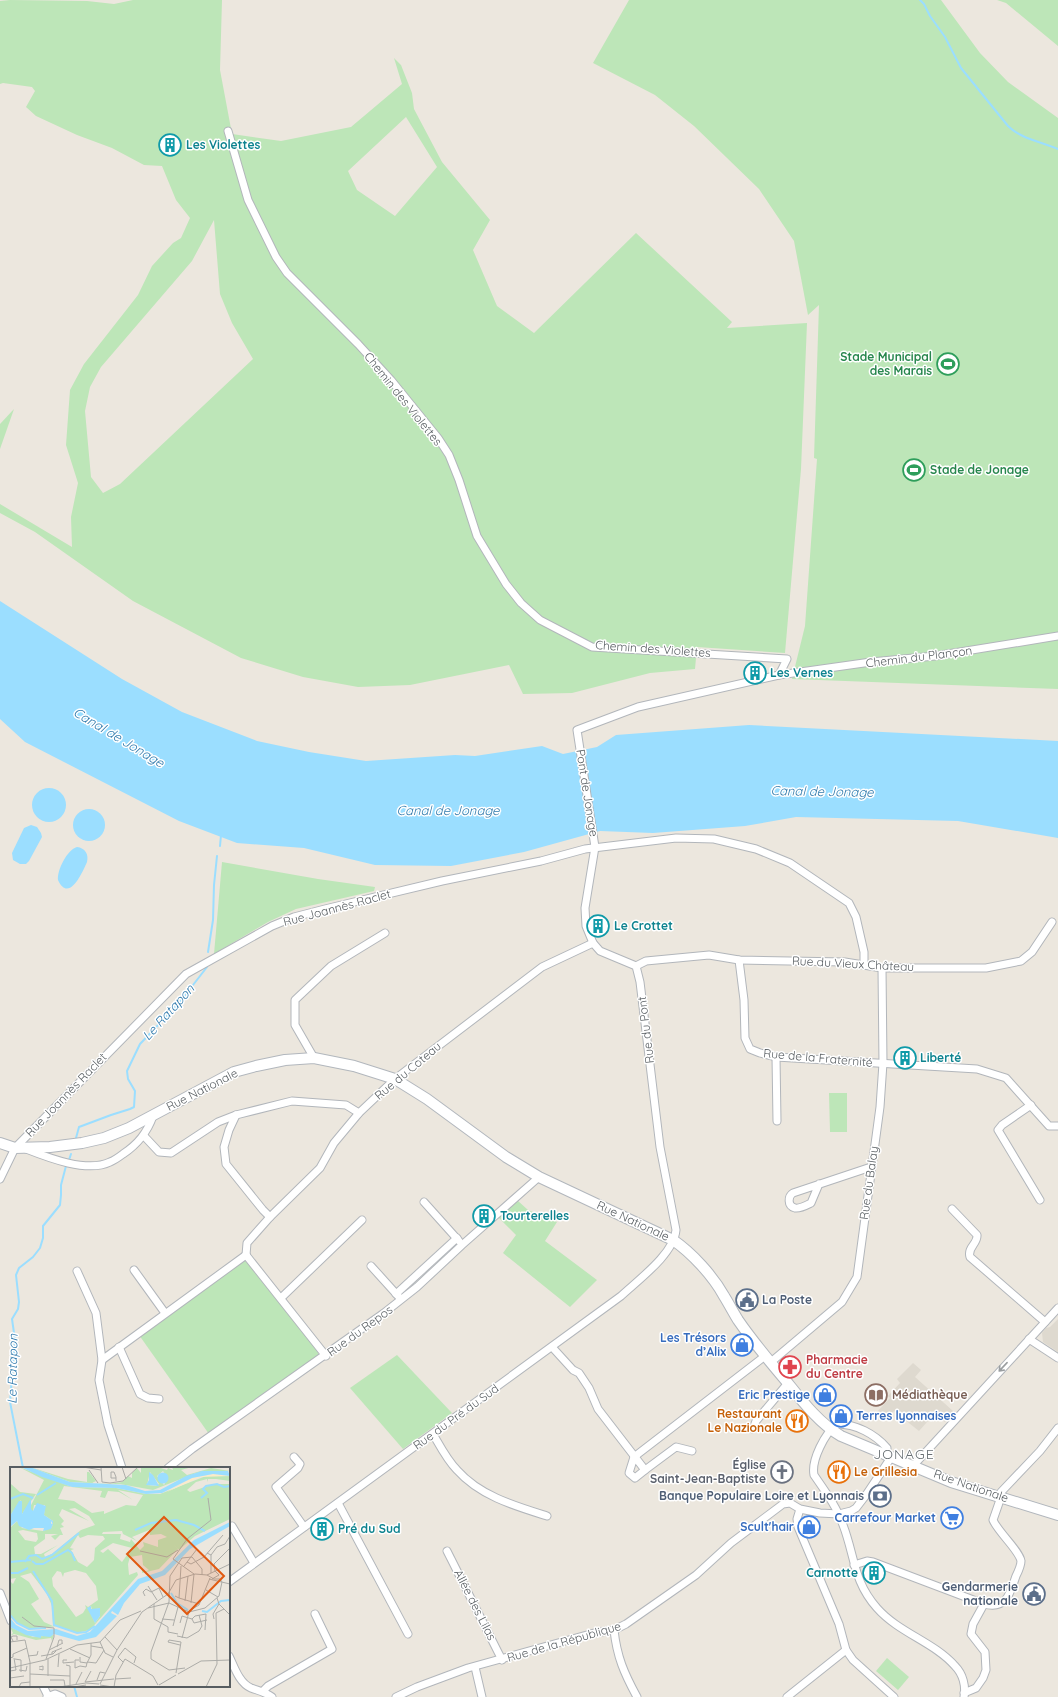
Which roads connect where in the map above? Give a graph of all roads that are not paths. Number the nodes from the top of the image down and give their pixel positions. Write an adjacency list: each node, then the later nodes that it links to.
1 (228, 131): 3 (street, Chemin des Violettes)
2 (1058, 636): 3 (street, Chemin du Plançon)
3 (779, 675): 4 (street, Chemin du Plançon)
4 (579, 739): 5 (street, Pont de Jonage)
5 (595, 847): 8 (street); 10 (street, Rue Joannès Raclet); 25 (street, Rue Joannès Raclet)
6 (1052, 922): 12 (street, Rue du Vieux Château)
7 (385, 933): 14 (street)
8 (593, 943): 11 (street); 16 (street, Rue du Coteau)
9 (739, 960): 10 (street, Rue du Vieux Château); 11 (street, Rue du Vieux Château); 13 (street, Rue de la Fraternité)
10 (864, 965): 12 (street, Rue du Vieux Château)
11 (636, 966): 36 (street, Rue du Pont)
12 (882, 968): 15 (street, Rue du Balay)
13 (776, 1057): 15 (street, Rue de la Fraternité); 21 (street)
14 (314, 1058): 16 (main road, Rue Nationale); 20 (main road, Rue Nationale)
15 (883, 1063): 17 (street, Rue de la Fraternité); 26 (street, Rue du Balay)
16 (395, 1079): 18 (street, Rue du Coteau); 27 (main road, Rue Nationale)
17 (1031, 1105): 22 (street, Rue de la Fraternité); 30 (street)
18 (359, 1113): 19 (street); 33 (street, Rue du Coteau)
19 (236, 1115): 23 (street); 33 (street)
20 (153, 1116): 23 (street, Rue Nationale); 25 (main road, Rue Nationale)
21 (777, 1121)
22 (1058, 1126)
23 (144, 1136): 25 (street, Rue Nationale)
24 (0, 1143): 25 (main road, Rue Nationale)
25 (19, 1148): 28 (street, Rue Joannès Raclet)
26 (871, 1168): 29 (street); 53 (street, Rue du Balay)
27 (539, 1177): 36 (main road, Rue Nationale); 37 (street, Rue du Repos)
28 (0, 1179)
29 (819, 1184)
30 (1040, 1200)
31 (424, 1202): 35 (street)
32 (952, 1208): 47 (street)
33 (270, 1217): 38 (street, Rue du Coteau)
34 (362, 1220): 43 (street)
35 (457, 1238): 37 (street); 42 (street)
36 (673, 1240): 49 (street, Rue du Pré du Sud); 53 (main road, Rue Nationale)
37 (462, 1245): 44 (street, Rue du Repos)
38 (246, 1255): 43 (street); 46 (street)
39 (371, 1266): 42 (street)
40 (134, 1270): 46 (street)
41 (77, 1271): 54 (street)
42 (396, 1294): 44 (street)
43 (281, 1298): 51 (street)
44 (401, 1300): 51 (street, Rue du Repos)
45 (1058, 1308): 47 (street)
46 (165, 1313): 50 (street)
47 (1045, 1322): 48 (street)
48 (1029, 1339): 52 (street); 65 (street, one-way to 65)
49 (552, 1346): 60 (street, Rue du Pré du Sud); 64 (street)
50 (119, 1347): 54 (street); 56 (street)
51 (326, 1356): 67 (street, Rue du Repos)
52 (1058, 1358)
53 (768, 1359): 55 (main road, Rue Nationale); 64 (street, Rue du Balay)
54 (102, 1360): 66 (street)
55 (788, 1383): 58 (street); 59 (main road, Rue Nationale)
56 (159, 1400)
57 (1058, 1428): 69 (street)
58 (753, 1429)
59 (831, 1430): 62 (main road, Rue Nationale); 72 (street)
60 (432, 1434): 70 (street, Rue du Pré du Sud); 74 (street)
61 (692, 1451): 68 (street)
62 (889, 1455): 65 (main road, Rue Nationale); 72 (street)
63 (294, 1457): 76 (street)
64 (634, 1457): 68 (street); 68 (street)
65 (913, 1466): 69 (main road, Rue Nationale)
66 (122, 1467)
67 (169, 1467)
68 (644, 1470)
69 (1001, 1497): 73 (main road, Rue Nationale); 82 (street)
70 (338, 1503): 76 (street, Rue du Pré du Sud); 86 (street)
71 (800, 1509): 72 (street, Rue de la République); 85 (street, Rue de la République); 87 (street)
72 (839, 1514): 79 (street)
73 (1058, 1515)
74 (547, 1516)
75 (232, 1526): 78 (street)
76 (304, 1527): 78 (street, Rue du Pré du Sud)
77 (447, 1551): 89 (street, Allée des Lilas)
78 (254, 1563): 80 (street, Rue du Pré du Sud)
79 (854, 1565): 82 (street); 92 (street)
80 (230, 1581)
81 (0, 1593): 84 (street)
82 (984, 1604): 92 (street)
83 (315, 1614): 91 (street)
84 (10, 1618)
85 (614, 1630): 89 (street, Rue de la République); 98 (street)
86 (408, 1634)
87 (846, 1650): 99 (street); 100 (street)
88 (230, 1658): 91 (street)
89 (502, 1660): 90 (street, Rue de la République)
90 (475, 1667): 96 (street, Rue de la République); 97 (street)
91 (263, 1691): 95 (street)
92 (964, 1695)
93 (47, 1696): 94 (street)
94 (62, 1697)
95 (272, 1697)
96 (396, 1697)
97 (482, 1697)
98 (637, 1697)
99 (787, 1697)
100 (894, 1697)

